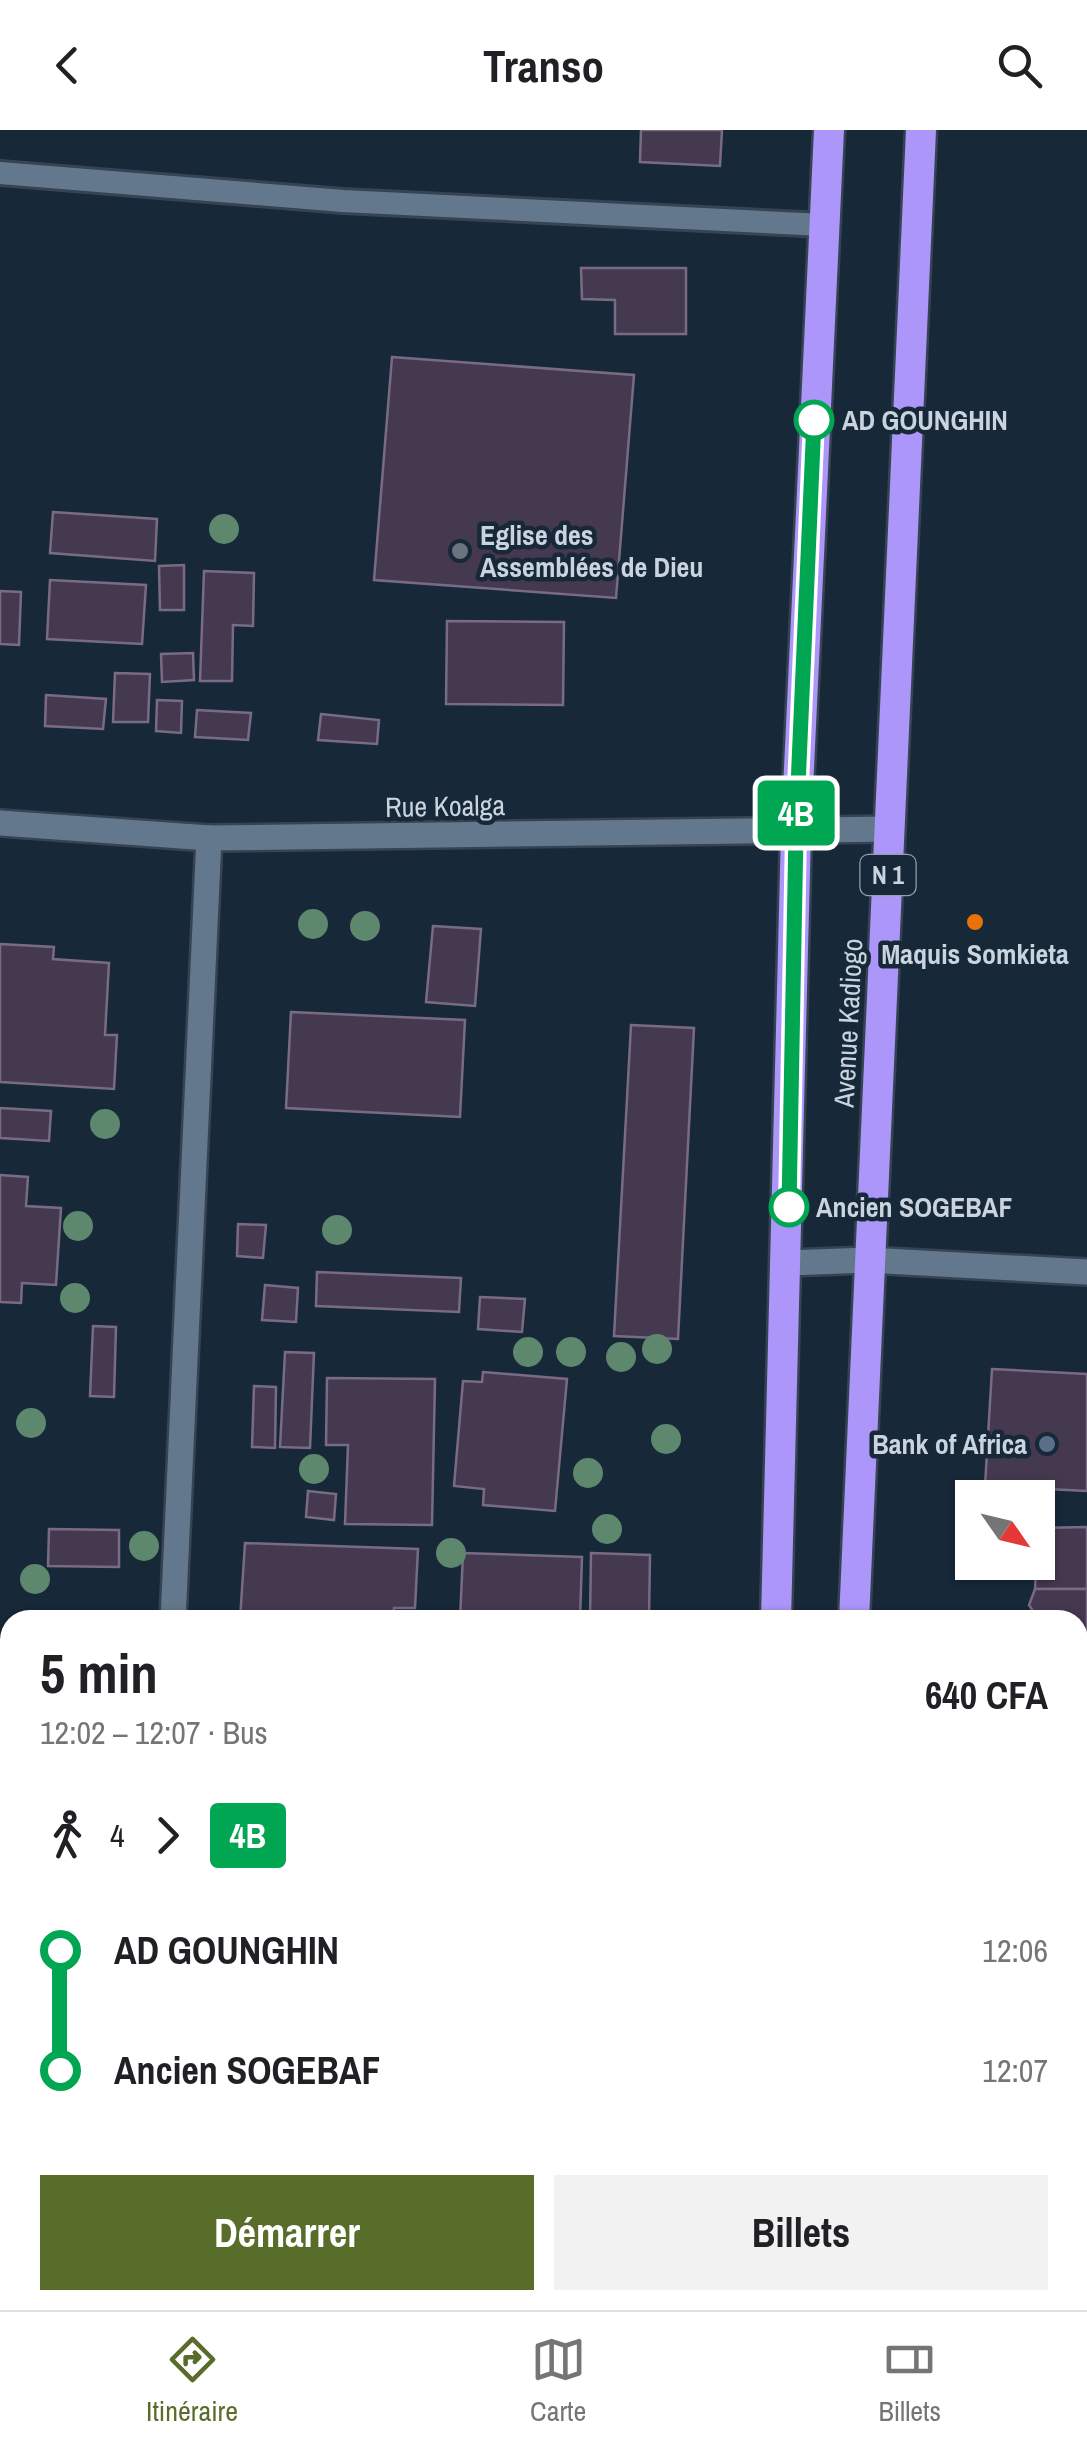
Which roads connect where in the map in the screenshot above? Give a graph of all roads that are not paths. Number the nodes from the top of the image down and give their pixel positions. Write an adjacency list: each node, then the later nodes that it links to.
1 (828, 130): 4 (highway, Avenue Kadiogo)
2 (921, 130): 6 (highway, Avenue Kadiogo / N 1)
3 (0, 173): 4 (lane)
4 (824, 225): 7 (highway, Avenue Kadiogo)
5 (0, 823): 8 (street, Rue Koalga)
6 (891, 829): 7 (street, Rue Koalga); 9 (highway, Avenue Kadiogo / N 1)
7 (796, 832): 8 (street, Rue Koalga); 10 (highway, Avenue Kadiogo)
8 (209, 838): 12 (street)
9 (868, 1260): 10 (street); 11 (street); 14 (highway, Avenue Kadiogo / N 1)
10 (788, 1263): 13 (highway, Avenue Kadiogo)
11 (1087, 1272)
12 (173, 1610)
13 (776, 1610)
14 (854, 1610)

